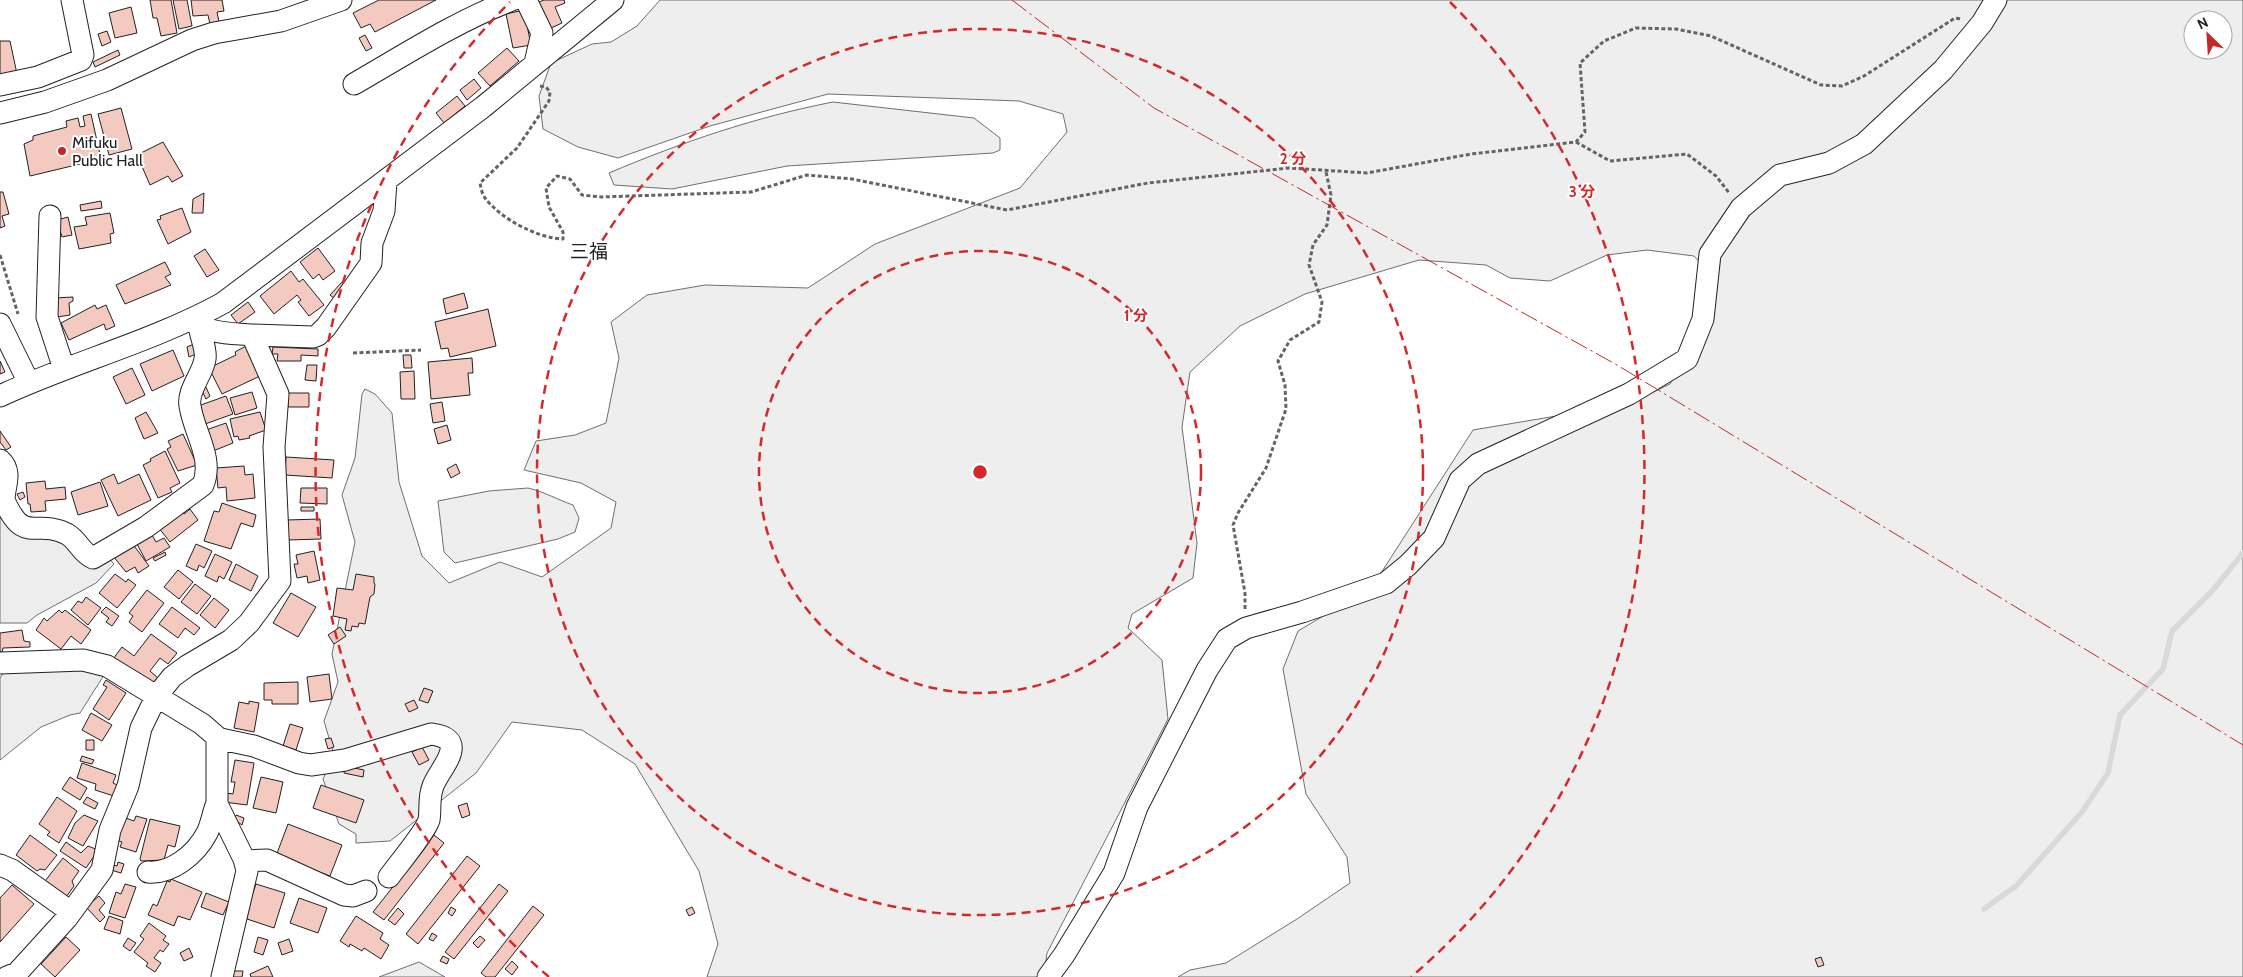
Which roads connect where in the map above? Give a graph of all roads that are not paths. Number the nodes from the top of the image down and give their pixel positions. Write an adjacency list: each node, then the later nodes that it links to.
1 (72, 0): 9 (street)
2 (341, 0): 10 (street)
3 (512, 0): 8 (street)
4 (526, 0): 7 (street)
5 (613, 0): 7 (street)
6 (1996, 0): 32 (street)
7 (535, 63): 11 (street)
8 (354, 84)
9 (0, 85)
10 (0, 113)
11 (386, 181): 13 (street); 15 (street)
12 (50, 216): 16 (street)
13 (196, 322): 15 (street); 16 (street); 19 (street)
14 (0, 324): 17 (street)
15 (252, 334): 21 (street)
16 (64, 369): 17 (street)
17 (29, 383): 18 (street)
18 (0, 396)
19 (0, 460)
20 (0, 662): 21 (street)
21 (156, 697): 22 (street); 29 (street)
22 (216, 738): 23 (street); 27 (street)
23 (217, 803): 24 (street); 26 (street)
24 (244, 861): 28 (street); 31 (street)
25 (0, 865): 29 (street)
26 (148, 872)
27 (389, 878)
28 (366, 891)
29 (71, 912): 30 (street)
30 (12, 975)
31 (222, 977)
32 (1048, 977)

